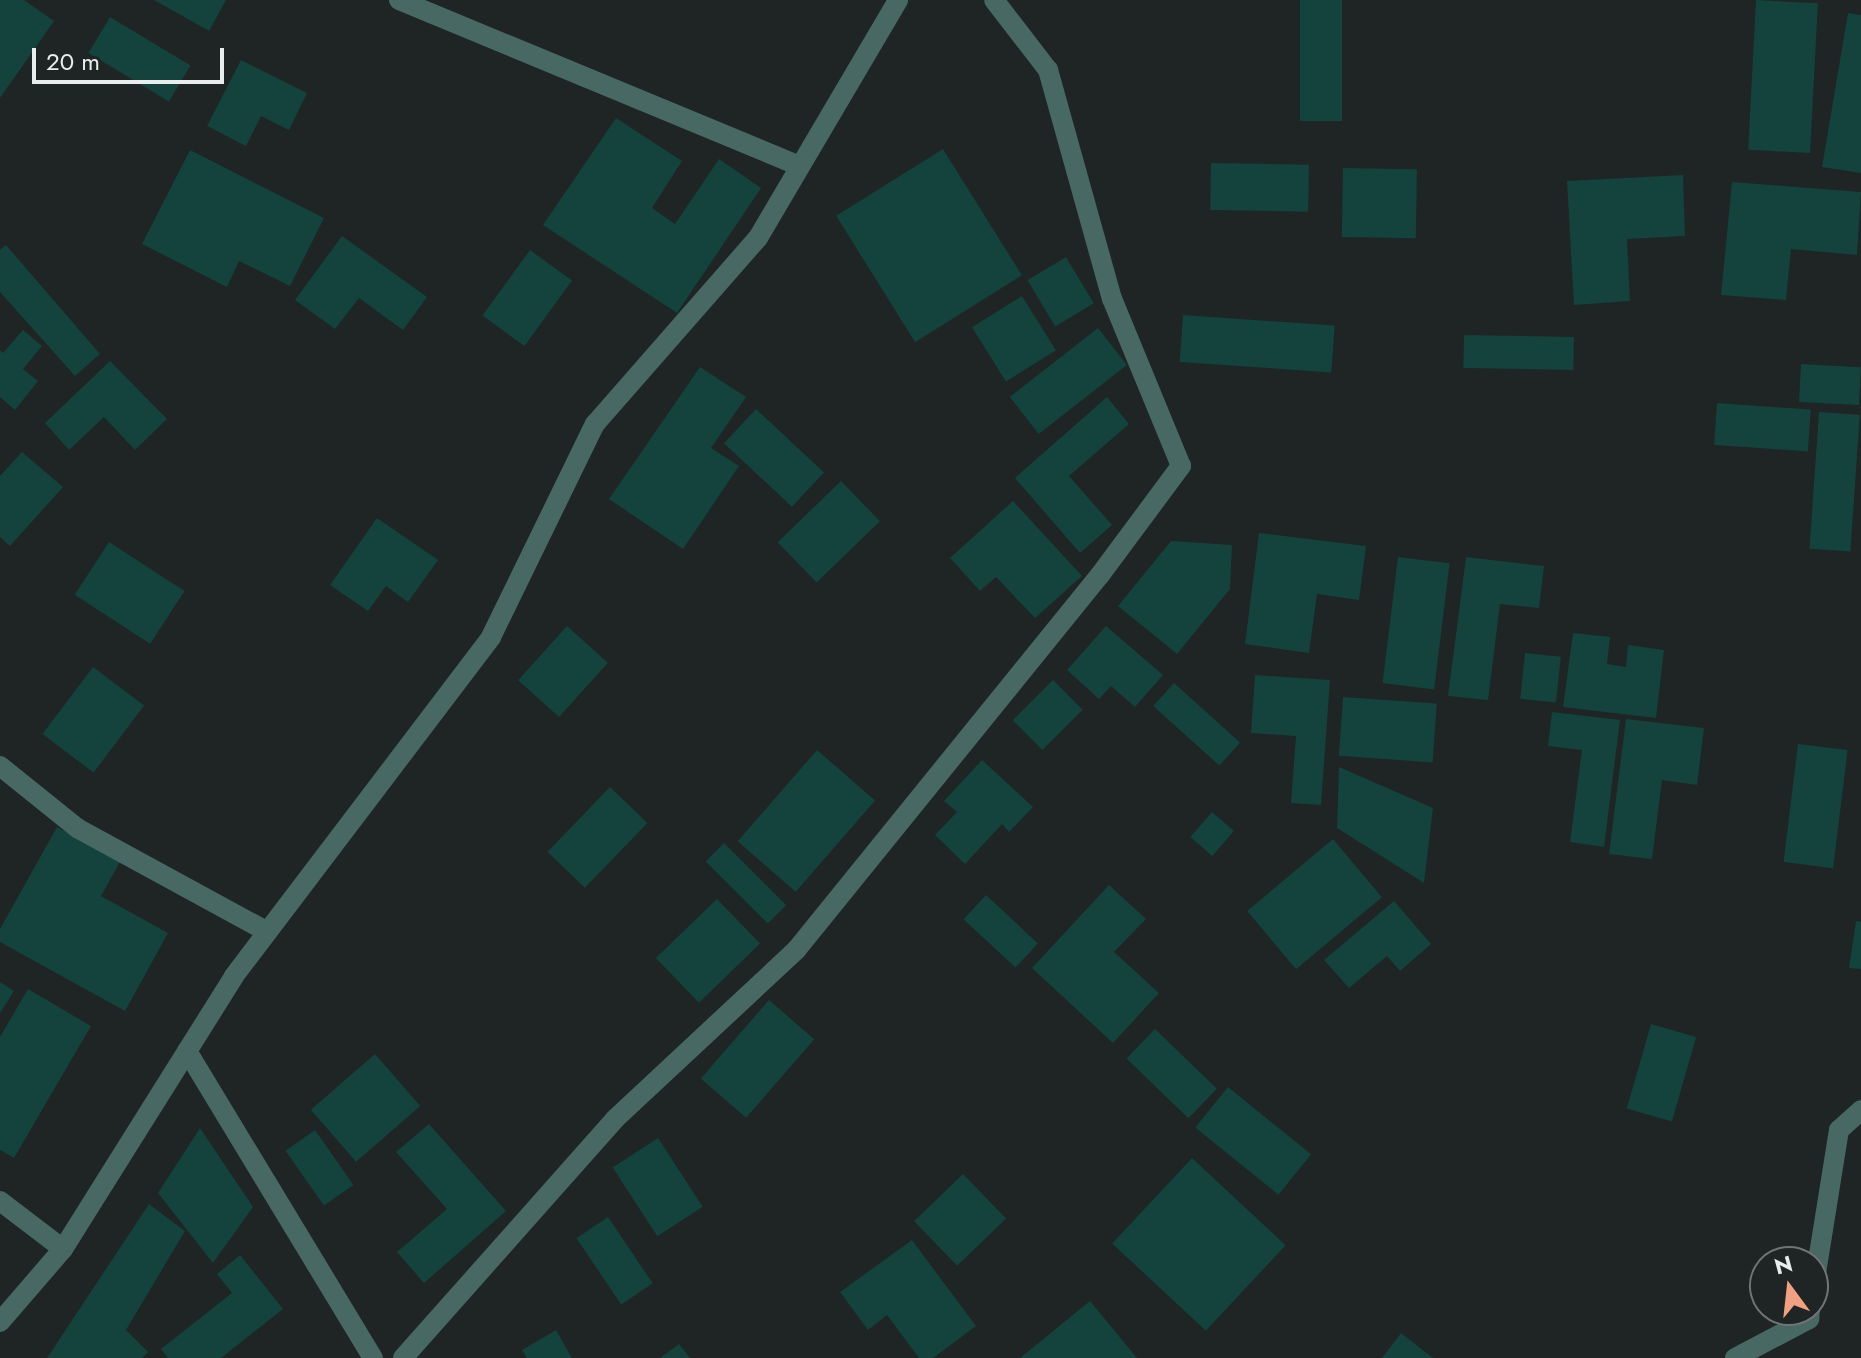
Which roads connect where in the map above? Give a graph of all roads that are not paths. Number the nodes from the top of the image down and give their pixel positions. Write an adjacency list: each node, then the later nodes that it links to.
1 (399, 0): 4 (street)
2 (898, 0): 4 (street)
3 (994, 0): 15 (street)
4 (799, 166): 6 (street)
5 (0, 766): 6 (street)
6 (268, 932): 7 (street)
7 (187, 1051): 11 (street); 14 (street)
8 (1861, 1110): 10 (street)
9 (0, 1201): 11 (street)
10 (1820, 1246)
11 (63, 1249): 12 (street)
12 (0, 1322)
13 (1796, 1326): 16 (street)
14 (373, 1358)
15 (403, 1358)
16 (1735, 1358)

